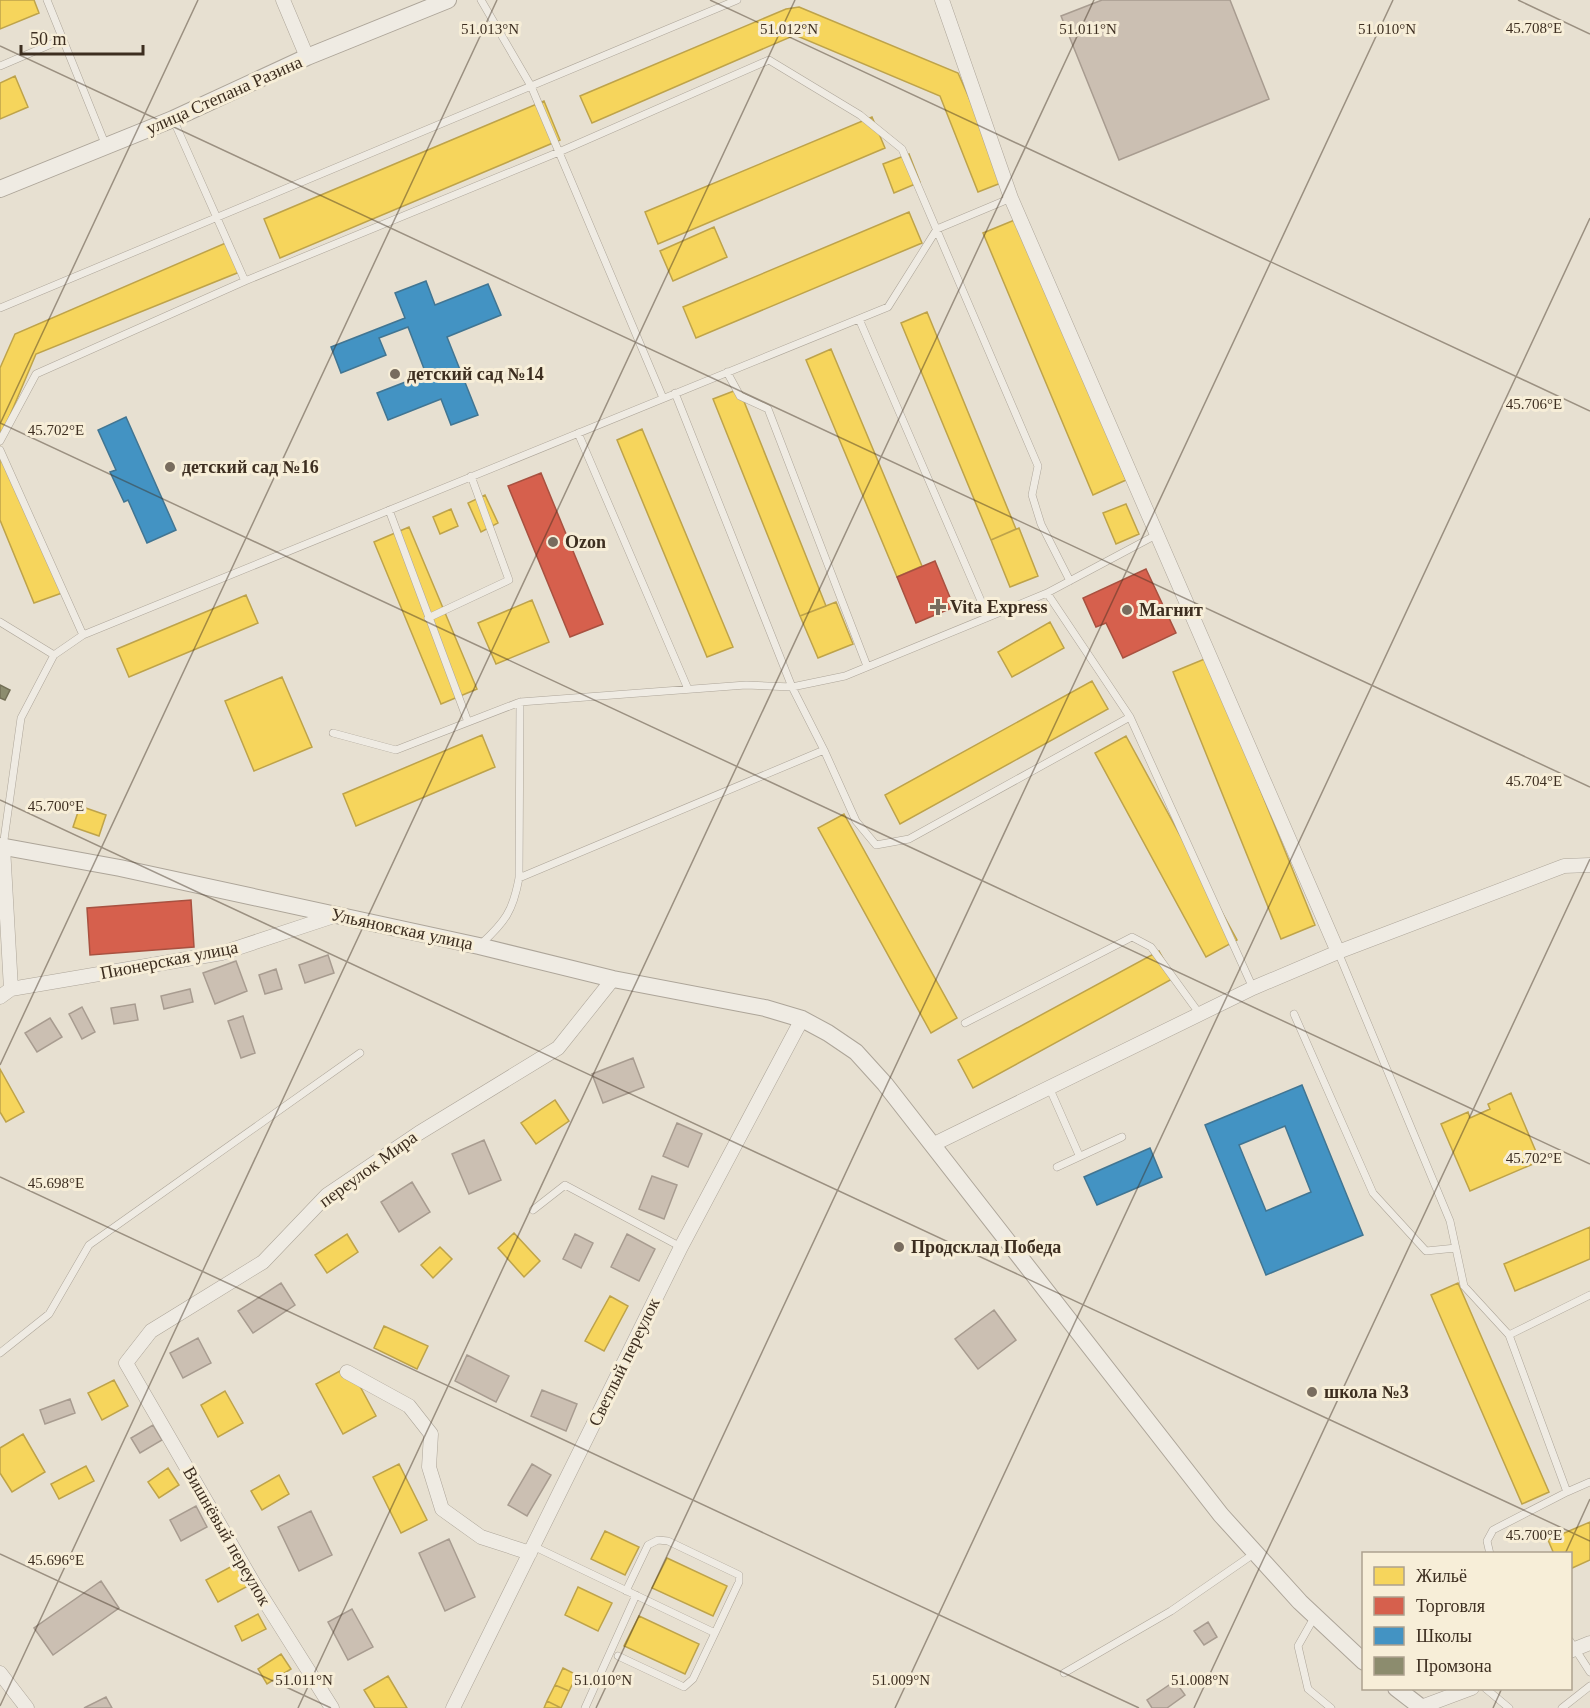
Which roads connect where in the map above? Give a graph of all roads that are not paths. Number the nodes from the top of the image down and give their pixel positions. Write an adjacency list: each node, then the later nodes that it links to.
1 (47, 0): 7 (lane)
2 (283, 0): 8 (street)
3 (448, 0): 8 (street, улица Степана Разина)
4 (481, 0): 10 (lane)
5 (737, 0): 10 (lane)
6 (942, 0): 15 (street)
7 (63, 39): 9 (lane); 12 (lane)
8 (307, 57): 11 (street, улица Степана Разина)
9 (0, 66)
10 (531, 86): 13 (lane); 16 (lane)
11 (173, 119): 12 (street, улица Степана Разина); 16 (lane)
12 (106, 146): 14 (street, улица Степана Разина)
13 (559, 152): 17 (lane); 18 (lane); 23 (lane)
14 (0, 189)
15 (1011, 198): 17 (lane); 29 (street)
16 (218, 219): 18 (lane); 19 (lane)
17 (937, 229): 20 (lane); 30 (lane)
18 (245, 280): 25 (lane)
19 (0, 308)
20 (859, 319): 21 (lane); 32 (lane)
21 (727, 372): 22 (lane); 37 (lane)
22 (675, 393): 23 (lane); 38 (lane)
23 (663, 398): 24 (lane)
24 (578, 433): 27 (lane); 39 (lane)
25 (0, 441)
26 (0, 450): 35 (lane)
27 (471, 476): 28 (lane); 33 (lane)
28 (389, 510): 33 (lane); 35 (lane)
29 (1156, 535): 30 (lane); 50 (street)
30 (1070, 581): 31 (lane)
31 (1047, 593): 32 (lane); 41 (lane)
32 (988, 617): 37 (lane)
33 (428, 618): 42 (lane)
34 (0, 622): 36 (lane)
35 (83, 635): 36 (lane)
36 (54, 655): 45 (lane)
37 (867, 666): 38 (lane)
38 (792, 687): 39 (lane); 44 (lane)
39 (688, 689): 40 (lane)
40 (520, 702): 42 (lane); 47 (lane)
41 (1130, 717): 44 (lane); 52 (lane)
42 (468, 722): 43 (lane)
43 (333, 733)
44 (824, 750): 47 (lane)
45 (2, 847): 48 (street, Ульяновская улица); 53 (street)
46 (1590, 865): 50 (street)
47 (519, 878): 49 (lane)
48 (337, 915): 49 (street, Ульяновская улица); 53 (street, Пионерская улица)
49 (479, 946): 51 (street, Ульяновская улица)
50 (1338, 952): 52 (street); 66 (lane)
51 (613, 979): 56 (street, Ульяновская улица); 70 (street, переулок Мира)
52 (1253, 988): 54 (street)
53 (6, 993)
54 (1199, 1013): 57 (lane); 59 (street)
55 (1294, 1014): 66 (lane)
56 (802, 1019): 61 (street, Ульяновская улица); 65 (street, Светлый переулок)
57 (965, 1023)
58 (360, 1053): 69 (lane)
59 (1049, 1087): 61 (street); 62 (lane)
60 (1122, 1137): 62 (lane)
61 (932, 1145): 76 (street, Ульяновская улица)
62 (1079, 1155): 63 (lane)
63 (1057, 1167)
64 (533, 1210): 65 (lane)
65 (681, 1247): 74 (street, Светлый переулок)
66 (1456, 1248): 68 (lane)
67 (1590, 1296): 68 (lane)
68 (1509, 1335): 73 (lane)
69 (0, 1353)
70 (126, 1363): 93 (street, Вишнёвый переулок)
71 (348, 1372): 74 (street)
72 (1590, 1482): 73 (lane)
73 (1567, 1492): 75 (lane)
74 (532, 1550): 77 (lane); 94 (street, Светлый переулок)
75 (1489, 1552)
76 (1255, 1553): 79 (street, Ульяновская улица); 86 (lane)
77 (626, 1590): 78 (lane); 80 (lane)
78 (636, 1595): 80 (lane); 95 (lane)
79 (1315, 1616): 83 (street, Ульяновская улица); 96 (lane)
80 (715, 1632): 82 (lane)
81 (1577, 1646): 84 (lane)
82 (618, 1656)
83 (1362, 1660)
84 (1590, 1672)
85 (0, 1673): 92 (street)
86 (1064, 1673)
87 (1590, 1686): 98 (lane)
88 (1397, 1690): 91 (street)
89 (1469, 1690): 91 (street)
90 (1486, 1690): 97 (lane)
91 (1421, 1707)
92 (27, 1708)
93 (332, 1708)
94 (453, 1708)
95 (585, 1708)
96 (1331, 1708)
97 (1509, 1708)
98 (1562, 1708)

